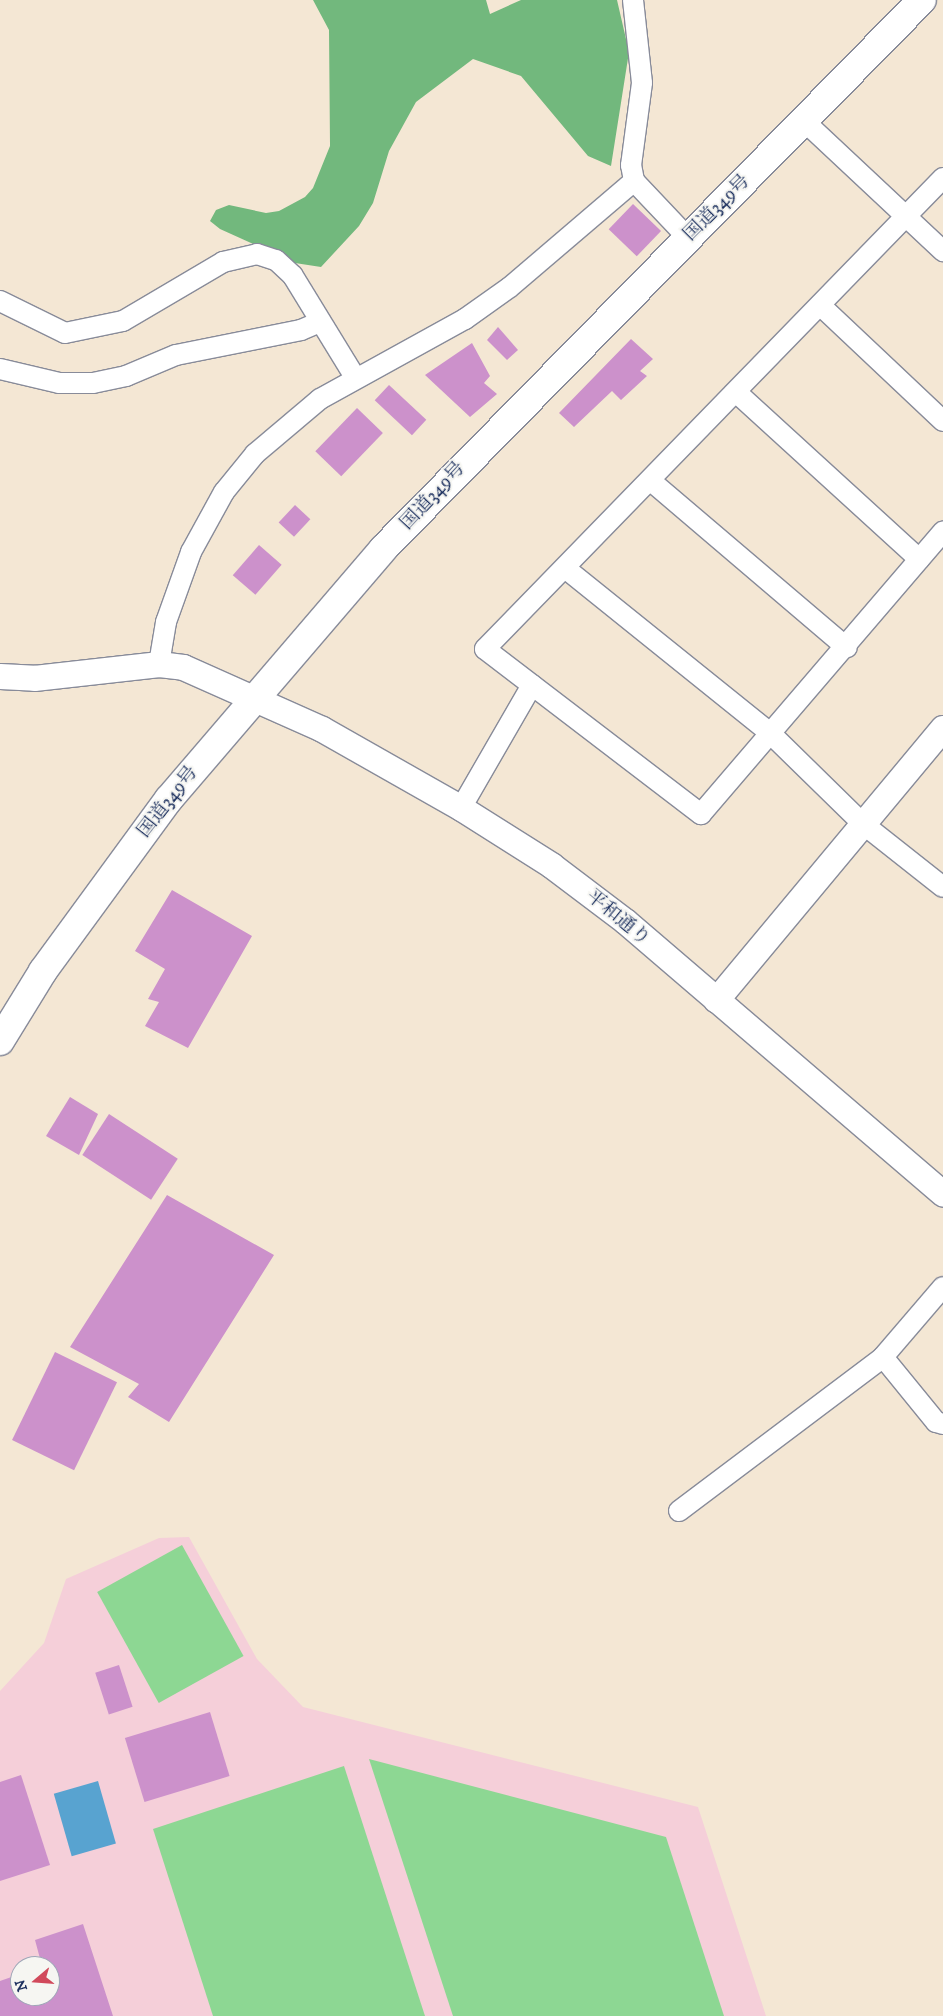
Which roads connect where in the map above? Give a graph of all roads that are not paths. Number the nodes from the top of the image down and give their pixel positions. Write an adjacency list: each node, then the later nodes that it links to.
1 (633, 0): 5 (street)
2 (922, 0): 3 (highway, 国道349号)
3 (803, 120): 6 (street); 7 (highway, 国道349号)
4 (943, 178): 6 (street)
5 (634, 182): 7 (street); 13 (street)
6 (906, 215): 8 (street); 10 (street)
7 (688, 238): 24 (highway, 国道349号)
8 (943, 251)
9 (0, 301): 11 (street)
10 (820, 305): 14 (street); 15 (street)
11 (320, 322): 12 (street); 13 (street)
12 (1, 372)
13 (355, 377): 21 (street)
14 (736, 392): 16 (street); 18 (street)
15 (943, 421)
16 (651, 481): 19 (street); 20 (street)
17 (943, 532): 18 (street)
18 (918, 559): 20 (street)
19 (565, 568): 23 (street); 26 (street)
20 (847, 648): 26 (street)
21 (159, 664): 22 (street, 平和通り); 24 (street, 平和通り)
22 (0, 676)
23 (532, 685): 26 (street); 27 (street)
24 (254, 696): 27 (street, 平和通り); 31 (highway, 国道349号)
25 (943, 728): 28 (street)
26 (769, 732): 28 (street)
27 (461, 808): 30 (street, 平和通り)
28 (862, 823): 29 (street); 30 (street)
29 (943, 887)
30 (716, 1000): 32 (street, 平和通り)
31 (0, 1040)
32 (943, 1194)
33 (943, 1287): 34 (street)
34 (883, 1357): 35 (street); 36 (street)
35 (943, 1424)
36 (679, 1511)

